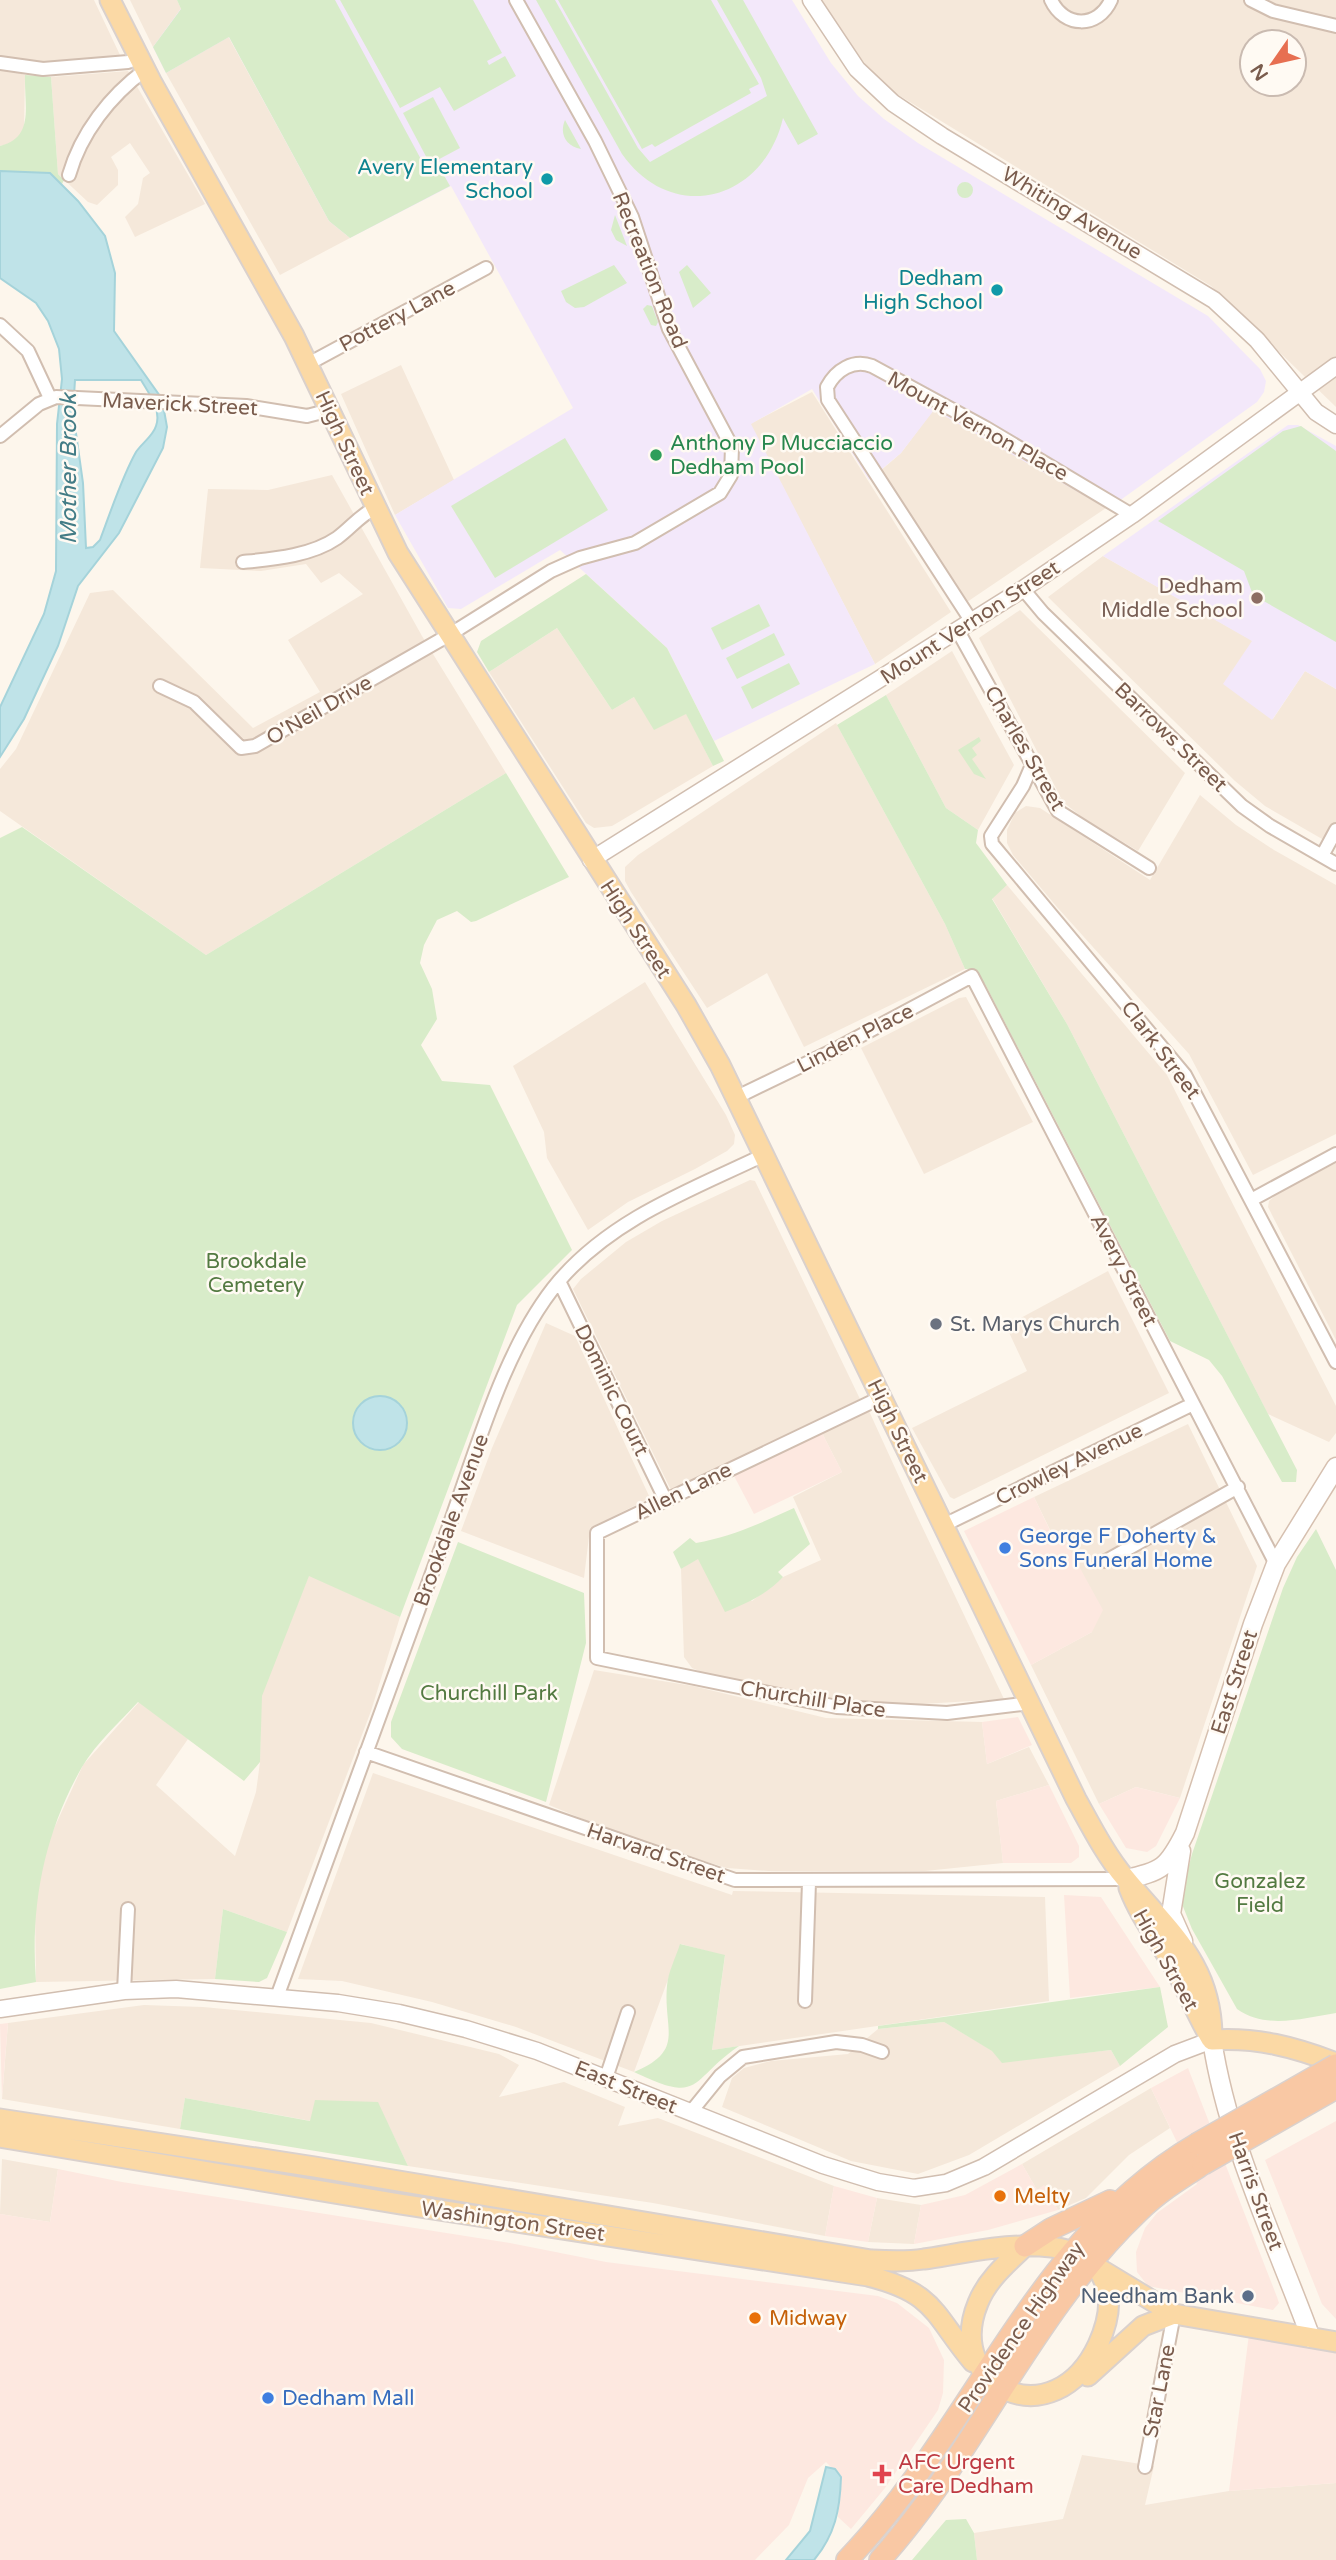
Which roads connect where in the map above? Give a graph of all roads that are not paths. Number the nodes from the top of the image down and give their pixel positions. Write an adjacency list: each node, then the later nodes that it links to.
1 (110, 0): 9 (main road, High Street)
2 (516, 0): 26 (street, Recreation Road)
3 (811, 0): 15 (street, Whiting Avenue)
4 (1051, 0): 5 (street)
5 (1111, 0)
6 (1251, 0): 7 (street)
7 (1336, 26)
8 (0, 63): 9 (street)
9 (142, 64): 10 (street); 13 (main road, High Street)
10 (69, 175)
11 (486, 268): 13 (street, Pottery Lane)
12 (0, 324): 16 (street)
13 (308, 364): 17 (main road, High Street)
14 (1336, 366): 15 (street, Mount Vernon Street)
15 (1300, 394): 18 (street, Whiting Avenue); 21 (street, Mount Vernon Street)
16 (53, 398): 17 (street, Maverick Street); 19 (street)
17 (330, 410): 20 (main road, High Street)
18 (1336, 425)
19 (0, 436)
20 (375, 508): 22 (street); 26 (main road, High Street)
21 (1132, 515): 23 (street, Mount Vernon Street); 24 (street, Mount Vernon Place)
22 (243, 562)
23 (1023, 589): 24 (street, Mount Vernon Street); 30 (street, Barrows Street)
24 (972, 622): 25 (street, Mount Vernon Street)
25 (958, 631): 28 (street, Charles Street); 31 (street, Mount Vernon Street)
26 (449, 635): 27 (street, O'Neil Drive); 31 (main road, High Street)
27 (160, 686)
28 (1032, 765): 33 (street, Charles Street); 38 (street, Clark Street)
29 (1336, 830): 30 (street)
30 (1322, 856): 32 (street, Barrows Street)
31 (591, 860): 35 (main road, High Street)
32 (1336, 864)
33 (1149, 868)
34 (972, 976): 35 (street, Linden Place); 42 (street, Avery Street)
35 (737, 1097): 37 (main road, High Street)
36 (1336, 1154): 38 (street)
37 (764, 1155): 39 (street, Brookdale Avenue); 41 (main road, High Street)
38 (1251, 1200): 40 (street, Clark Street)
39 (559, 1281): 45 (street, Dominic Court); 51 (street, Brookdale Avenue)
40 (1336, 1362)
41 (882, 1397): 45 (street, Allen Lane); 46 (main road, High Street)
42 (1194, 1404): 44 (street, Avery Street); 46 (street, Crowley Avenue)
43 (1336, 1467): 48 (main road, East Street)
44 (1238, 1488): 47 (street); 48 (street, Avery Street)
45 (665, 1499): 49 (street, Allen Lane)
46 (944, 1525): 50 (main road, High Street)
47 (1106, 1561)
48 (1276, 1564): 52 (main road, East Street)
49 (597, 1658): 50 (street, Churchill Place)
50 (1031, 1703): 53 (main road, High Street)
51 (366, 1752): 54 (street, Harvard Street); 58 (street, Brookdale Avenue)
52 (1185, 1833): 53 (main road, East Street); 56 (main road)
53 (1125, 1879): 54 (street, Harvard Street); 56 (main road, High Street); 62 (main road, High Street)
54 (809, 1882): 59 (street)
55 (128, 1909): 57 (street)
56 (1190, 1955): 62 (main road, High Street)
57 (124, 1992): 58 (street, East Street); 60 (street, East Street)
58 (277, 1997): 65 (street, East Street)
59 (805, 2001)
60 (0, 2009)
61 (628, 2012): 65 (street)
62 (1212, 2040): 64 (main road); 67 (street, East Street); 76 (main road, Harris Street)
63 (883, 2052): 67 (street)
64 (1336, 2064): 70 (highway, Providence Highway, bridge)
65 (606, 2078): 67 (street, East Street)
66 (1336, 2088): 70 (highway, Providence Highway, bridge)
67 (690, 2113)
68 (0, 2119): 72 (main road, Washington Street)
69 (0, 2137): 78 (main road, Washington Street)
70 (1200, 2154): 71 (highway, Providence Highway); 74 (highway, Providence Highway)
71 (1125, 2194): 72 (highway); 73 (highway, Providence Highway)
72 (1025, 2246): 73 (main road, Washington Street); 78 (main road)
73 (1070, 2252): 74 (main road); 78 (highway, Providence Highway)
74 (1091, 2263): 75 (main road); 79 (highway, Providence Highway); 80 (main road)
75 (1174, 2314): 76 (main road); 80 (main road); 81 (street, Star Lane)
76 (1311, 2338): 77 (main road)
77 (1336, 2342)
78 (985, 2375): 79 (main road, Washington Street); 82 (highway, Providence Highway)
79 (1004, 2389): 80 (main road); 83 (highway, Providence Highway)
80 (1056, 2392)
81 (1145, 2467)
82 (847, 2560)
83 (880, 2560)

